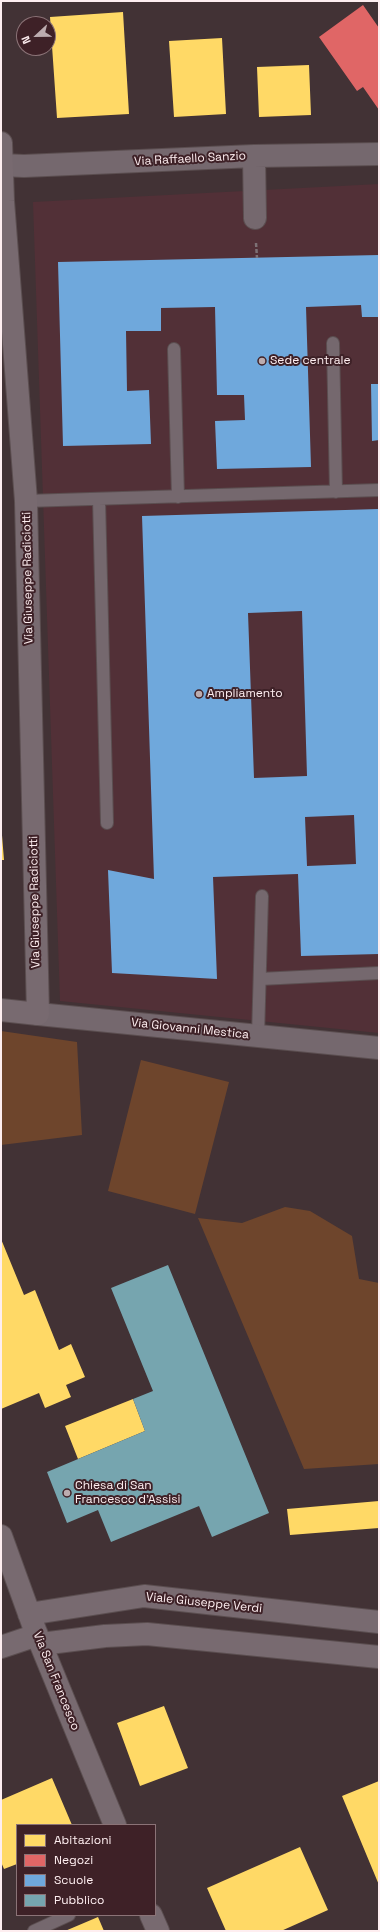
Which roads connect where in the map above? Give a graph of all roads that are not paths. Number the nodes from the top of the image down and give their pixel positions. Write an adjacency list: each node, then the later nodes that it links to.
1 (1, 142): 4 (street, Via Giuseppe Radiciotti)
2 (379, 154): 3 (street, Via Raffaello Sanzio)
3 (254, 156): 4 (street, Via Raffaello Sanzio); 5 (street)
4 (1, 165): 12 (street, Via Giuseppe Radiciotti)
5 (255, 218)
6 (333, 344): 9 (lane)
7 (174, 349): 10 (lane)
8 (379, 490): 9 (lane)
9 (336, 492): 10 (lane)
10 (178, 496): 11 (lane)
11 (99, 499): 12 (lane); 13 (lane)
12 (26, 501): 18 (street, Via Giuseppe Radiciotti)
13 (107, 823)
14 (262, 896): 16 (lane)
15 (379, 973): 16 (lane)
16 (260, 979): 19 (lane)
17 (1, 1010): 18 (street, Via Giovanni Mestica)
18 (38, 1014): 19 (street, Via Giovanni Mestica)
19 (258, 1036): 20 (street, Via Giovanni Mestica)
20 (379, 1048)
21 (1, 1536): 22 (street, Via San Francesco)
22 (29, 1614): 23 (street, Viale Giuseppe Verdi); 24 (street, Via San Francesco)
23 (379, 1622)
24 (39, 1640): 25 (street); 26 (street); 27 (street, Via San Francesco)
25 (1, 1647)
26 (378, 1659)
27 (115, 1824)
28 (67, 1916): 30 (lane)
29 (151, 1916): 31 (street)
30 (34, 1931)
31 (158, 1931)

